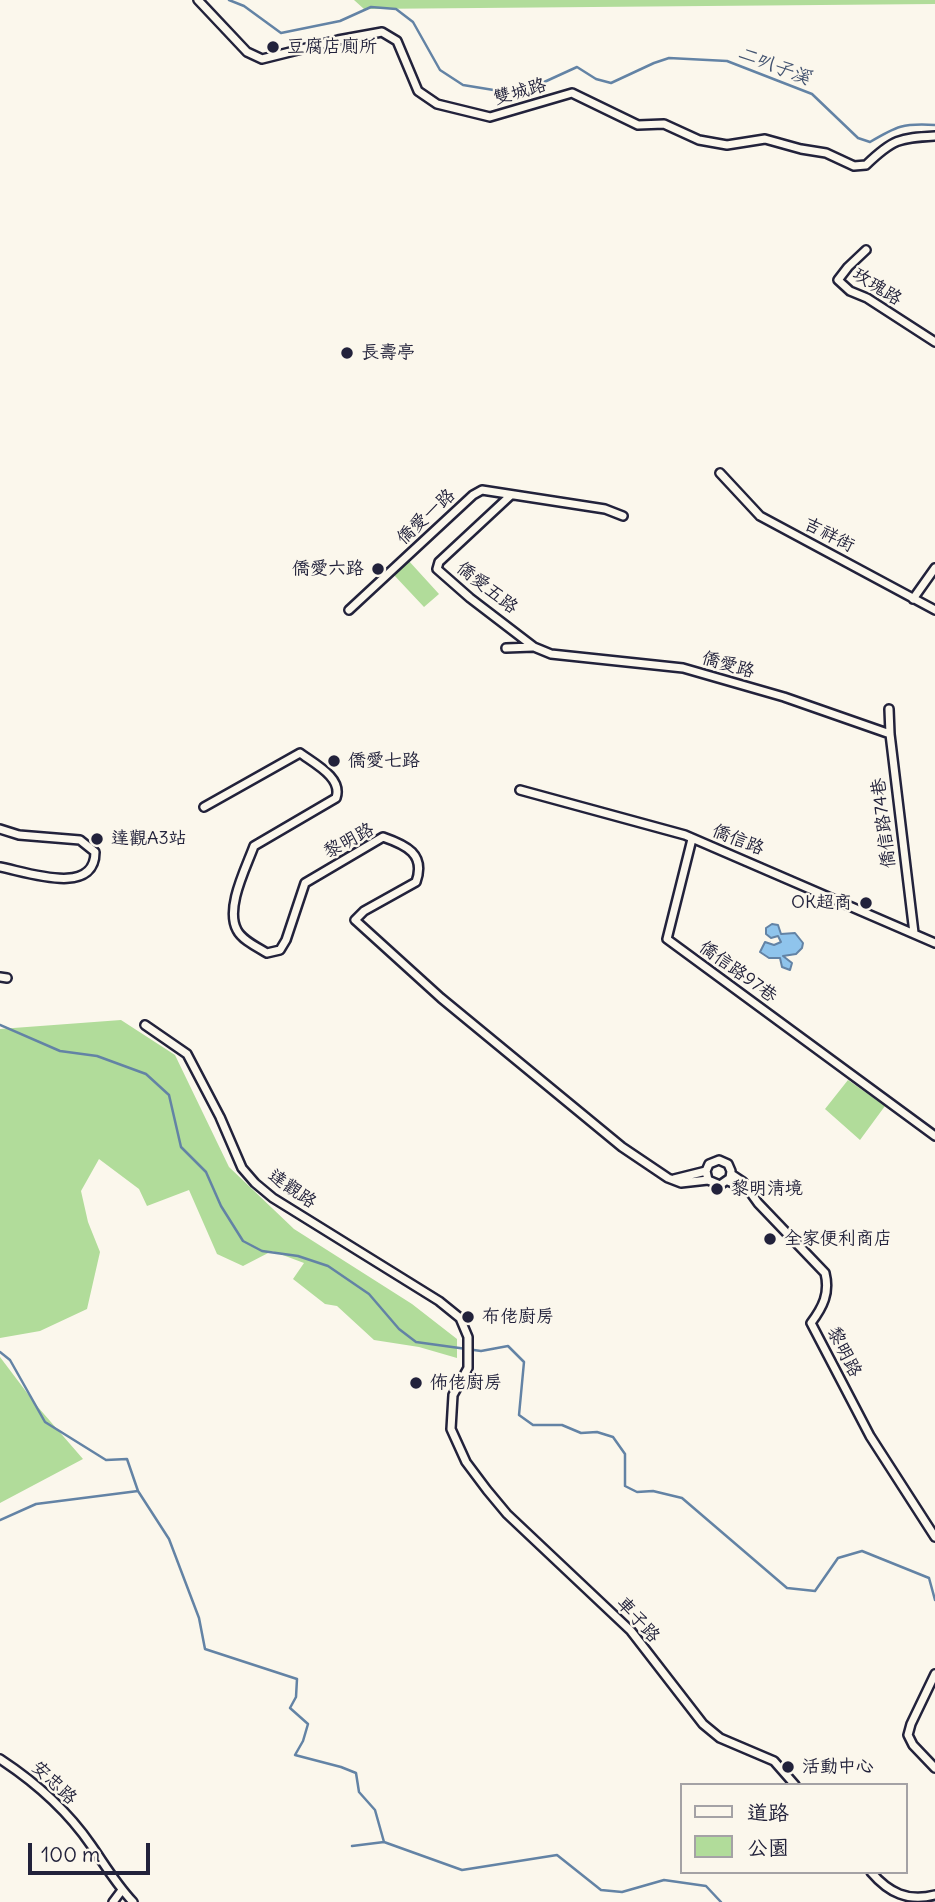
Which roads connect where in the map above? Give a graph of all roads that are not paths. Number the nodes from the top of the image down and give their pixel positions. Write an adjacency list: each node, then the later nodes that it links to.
1 (198, 0): 2 (street, 雙城路)
2 (935, 136)
3 (866, 250): 4 (street, 玫瑰路)
4 (935, 342)
5 (720, 473): 9 (street, 吉祥街)
6 (511, 495): 7 (street, 僑愛一路); 10 (street, 僑愛一路); 12 (street, 僑愛五路)
7 (623, 516)
8 (935, 568): 9 (street)
9 (913, 599): 11 (street, 吉祥街)
10 (349, 610)
11 (935, 610)
12 (534, 647): 13 (street); 15 (street, 僑愛路)
13 (506, 648)
14 (889, 709): 15 (street, 僑信路74巷)
15 (890, 734): 21 (street, 僑信路74巷)
16 (520, 790): 19 (street, 僑信路)
17 (204, 807): 27 (street, 黎明路)
18 (0, 829): 20 (street)
19 (692, 839): 21 (street, 僑信路); 24 (street, 僑信路97巷)
20 (0, 867)
21 (914, 933): 22 (street, 僑信路)
22 (935, 943)
23 (145, 1025): 29 (street, 達觀路)
24 (935, 1136)
25 (706, 1171): 26 (street, 黎明路); 27 (street, 黎明路); 28 (street)
26 (729, 1178): 28 (street, 黎明路); 30 (street, 黎明路)
27 (674, 1179): 28 (street, 黎明路)
28 (708, 1180)
29 (466, 1462): 34 (street, 車子路)
30 (935, 1537)
31 (935, 1674): 33 (street)
32 (0, 1759): 36 (street, 安忠路)
33 (935, 1768)
34 (793, 1783)
35 (873, 1874): 37 (street)
36 (122, 1891): 38 (street); 39 (street, 安忠路)
37 (935, 1895)
38 (113, 1902)
39 (133, 1902)

